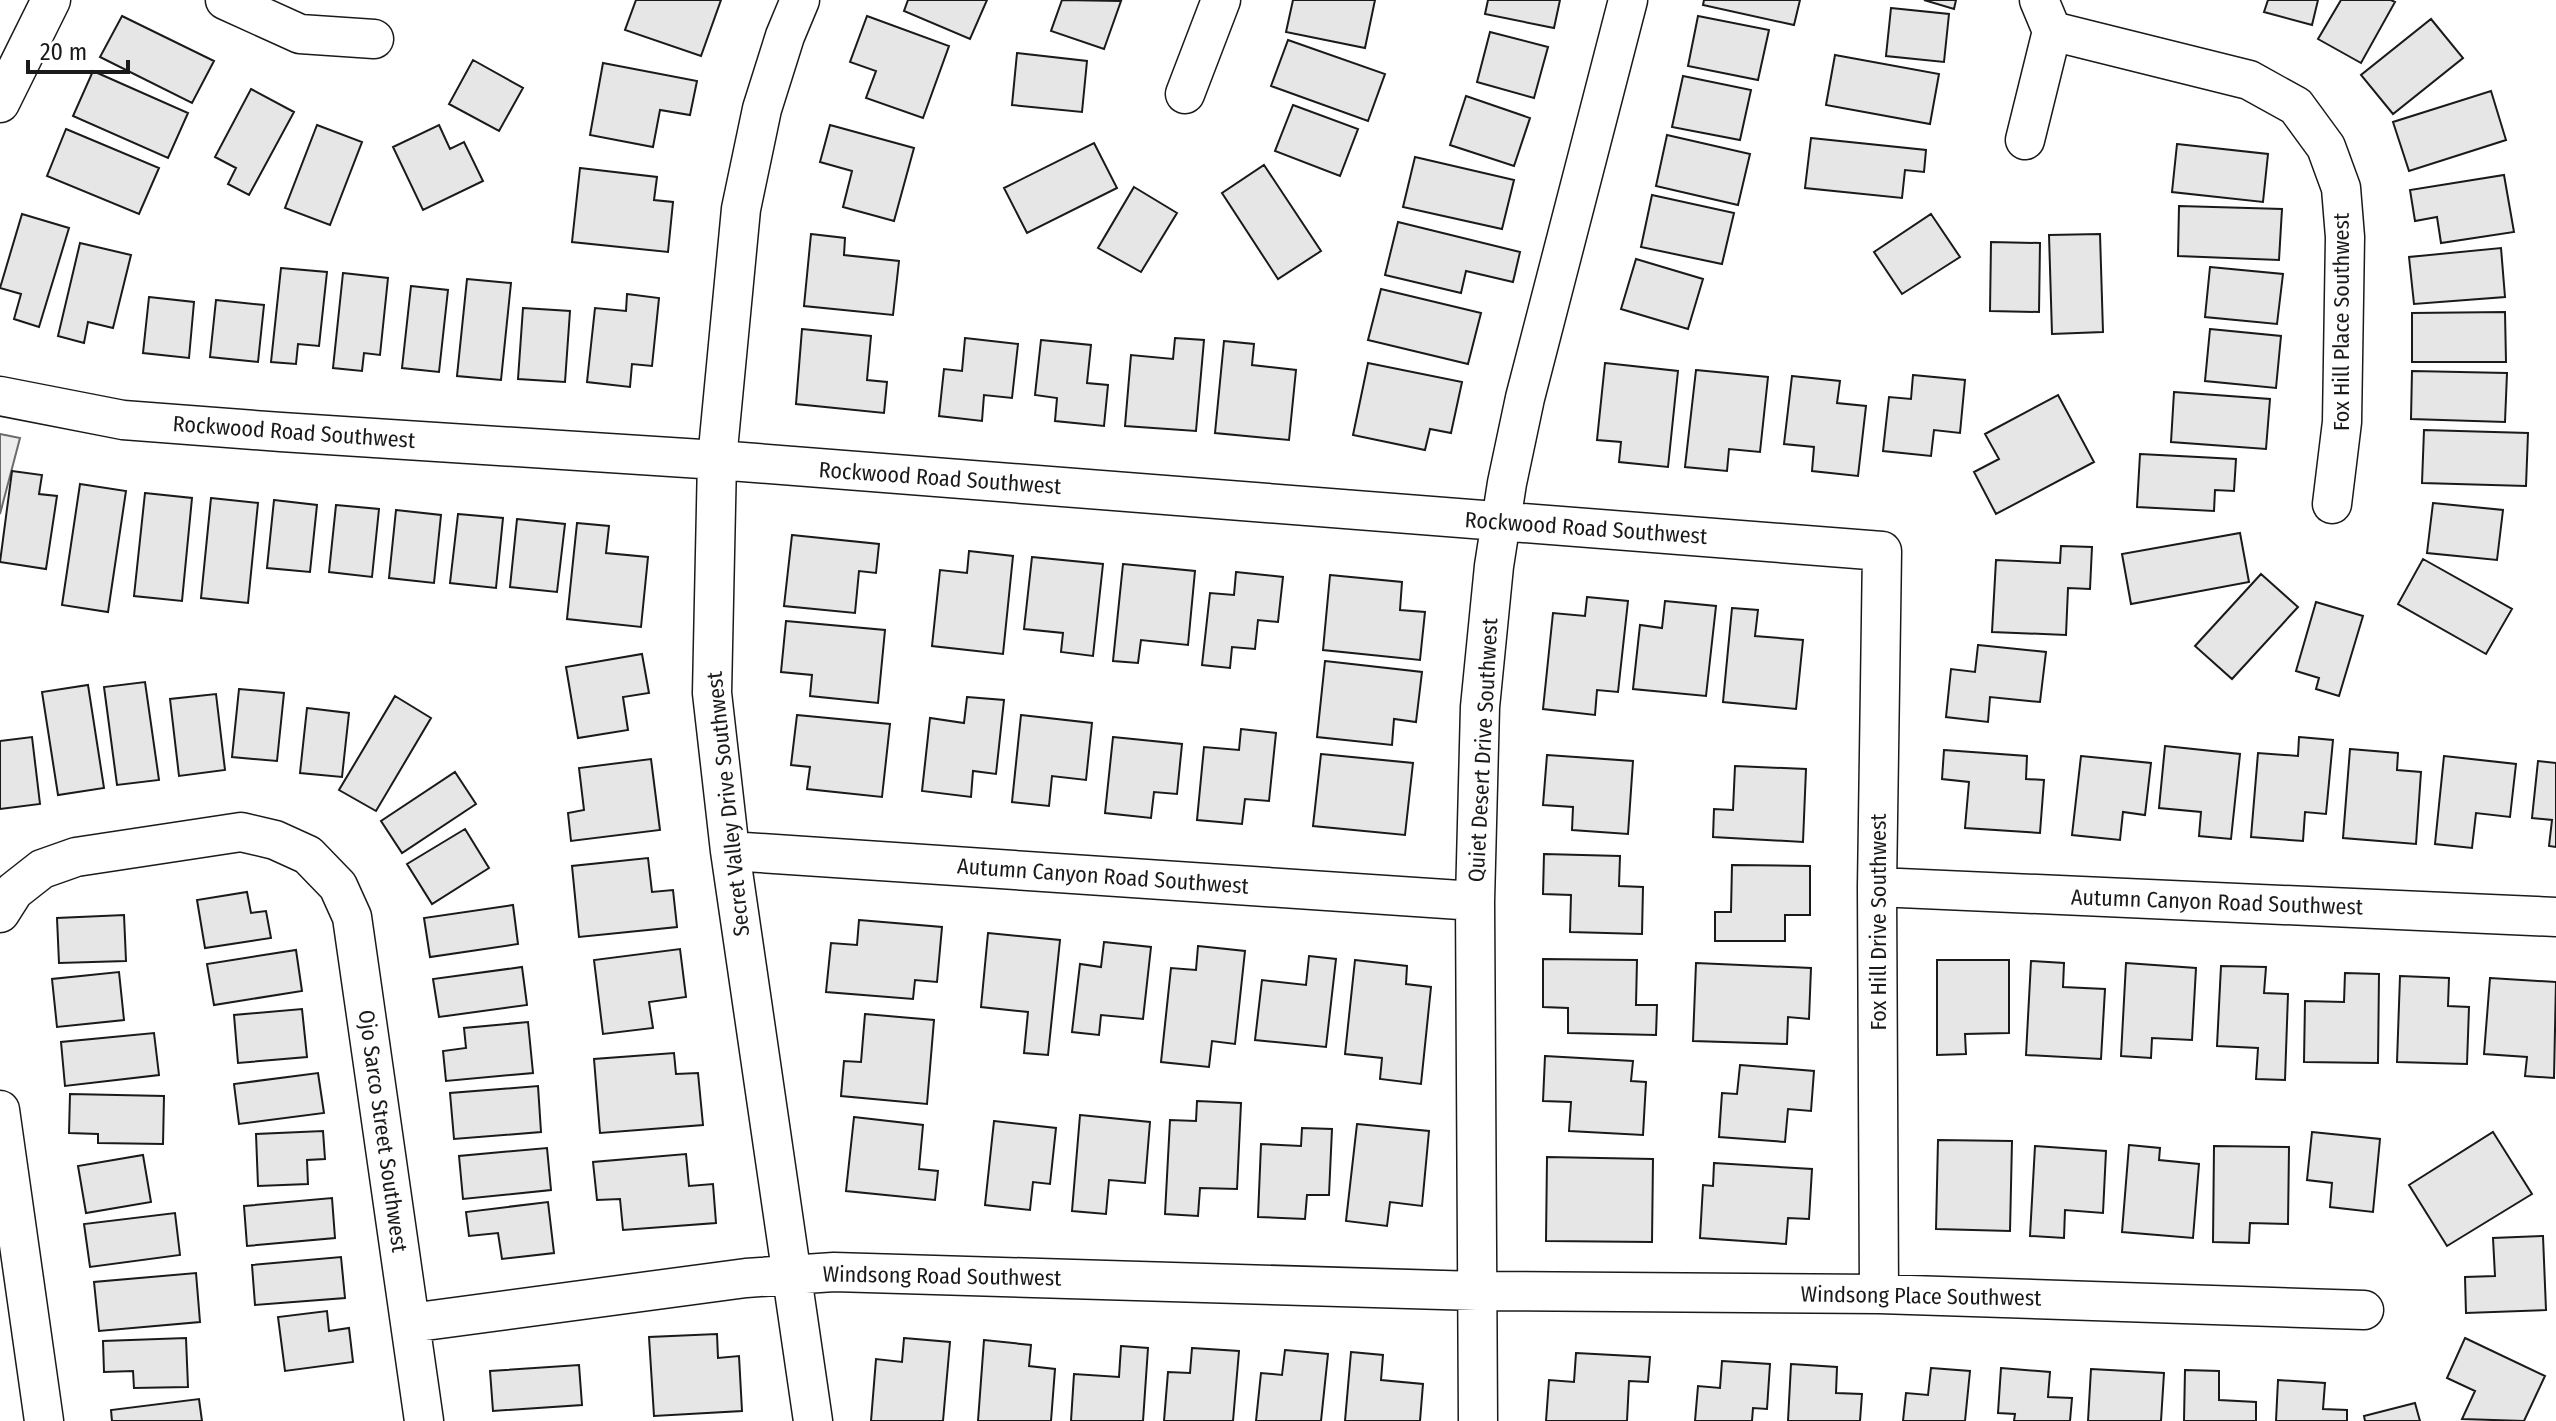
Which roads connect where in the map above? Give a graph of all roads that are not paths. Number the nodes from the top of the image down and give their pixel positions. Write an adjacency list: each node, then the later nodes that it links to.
1 (51, 0): 9 (street)
2 (225, 0): 7 (street)
3 (800, 0): 12 (street, Secret Valley Drive Southwest)
4 (1221, 0): 8 (street)
5 (1628, 0): 14 (street, Quiet Desert Drive Southwest)
6 (2046, 16): 10 (street); 13 (street, Fox Hill Place Southwest)
7 (374, 39)
8 (1185, 94)
9 (0, 103)
10 (2025, 140)
11 (0, 396): 12 (street, Rockwood Road Southwest)
12 (717, 460): 14 (street, Rockwood Road Southwest); 16 (street, Secret Valley Drive Southwest)
13 (2332, 504)
14 (1501, 521): 15 (street, Rockwood Road Southwest); 18 (street, Quiet Desert Drive Southwest)
15 (1882, 551): 17 (street, Fox Hill Drive Southwest)
16 (730, 851): 18 (street, Autumn Canyon Road Southwest); 22 (street, Secret Valley Drive Southwest)
17 (1877, 887): 20 (street, Autumn Canyon Road Southwest); 24 (street, Fox Hill Drive Southwest)
18 (1475, 901): 23 (street, Quiet Desert Drive Southwest)
19 (7, 902): 26 (street, Ojo Sarco Street Southwest)
20 (2556, 917)
21 (1, 1118): 27 (street)
22 (792, 1274): 23 (street, Windsong Road Southwest); 26 (street, Windsong Road Southwest); 29 (street, Secret Valley Drive Southwest)
23 (1477, 1291): 24 (street, Windsong Place Southwest); 30 (street, Quiet Desert Drive Southwest)
24 (1879, 1294): 25 (street, Windsong Place Southwest)
25 (2364, 1310)
26 (410, 1323): 28 (street, Ojo Sarco Street Southwest)
27 (44, 1421)
28 (424, 1421)
29 (813, 1421)
30 (1478, 1421)

